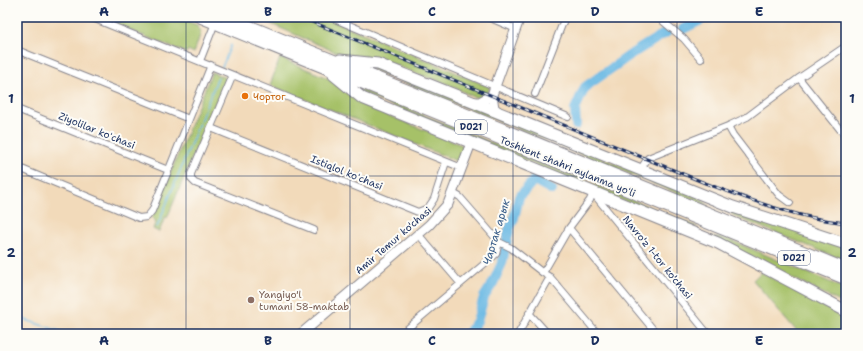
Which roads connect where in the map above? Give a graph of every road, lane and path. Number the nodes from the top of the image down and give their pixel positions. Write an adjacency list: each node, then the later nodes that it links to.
1 (90, 17): 14 (street)
2 (200, 17): 9 (highway, Toshkent shahri aylanma yoʻli / D021)
3 (227, 17): 15 (highway, Toshkent shahri aylanma yoʻli / D021)
4 (330, 17): 19 (street)
5 (488, 17): 10 (street)
6 (520, 17): 10 (main road)
7 (565, 17): 20 (street)
8 (658, 17): 13 (street)
9 (215, 20): 14 (street); 15 (highway, Toshkent shahri aylanma yoʻli / D021)
10 (516, 29): 19 (main road)
11 (846, 46): 18 (street)
12 (17, 50): 25 (street)
13 (701, 59)
14 (200, 61): 16 (street)
15 (326, 63): 21 (highway); 29 (highway); 42 (highway, Toshkent shahri aylanma yoʻli / D021)
16 (211, 65): 17 (street); 25 (street)
17 (233, 75): 27 (street); 30 (street)
18 (799, 78): 26 (street); 28 (street)
19 (493, 91): 21 (main road); 23 (main road); 24 (street)
20 (535, 94)
21 (471, 101): 23 (highway)
22 (17, 109): 33 (street, Ziyolilar koʻchasi)
23 (501, 114): 34 (highway)
24 (568, 117)
25 (189, 120): 33 (street)
26 (728, 126): 34 (street); 38 (street)
27 (211, 128): 30 (street, Istiqlol koʻchasi); 41 (street)
28 (846, 138)
29 (471, 143): 32 (main road, Amir Temur ko'chasi); 36 (highway)
30 (446, 162): 32 (street)
31 (17, 167): 33 (street)
32 (462, 168): 35 (main road, Amir Temur ko'chasi)
33 (168, 170)
34 (640, 170): 37 (highway)
35 (453, 193): 43 (main road, Amir Temur ko'chasi); 44 (street)
36 (593, 193): 39 (street); 40 (highway); 59 (street, Navro'z 1-tor ko'chasi)
37 (698, 193): 42 (highway); 45 (highway)
38 (790, 203)
39 (568, 228): 47 (street); 58 (street)
40 (682, 229): 42 (highway); 51 (highway)
41 (314, 230)
42 (744, 232): 46 (highway, Toshkent shahri aylanma yoʻli / D021); 49 (highway, Toshkent shahri aylanma yoʻli / D021)
43 (418, 234): 50 (street); 53 (main road, Amir Temur ko'chasi)
44 (500, 243): 47 (street); 50 (street)
45 (846, 244)
46 (846, 269)
47 (543, 273): 48 (street)
48 (550, 277): 52 (street); 57 (street)
49 (846, 279)
50 (460, 282): 54 (street)
51 (846, 311)
52 (529, 313): 55 (street); 56 (street)
53 (301, 334)
54 (401, 334)
55 (518, 334)
56 (548, 334)
57 (598, 334)
58 (657, 334)
59 (708, 334)

